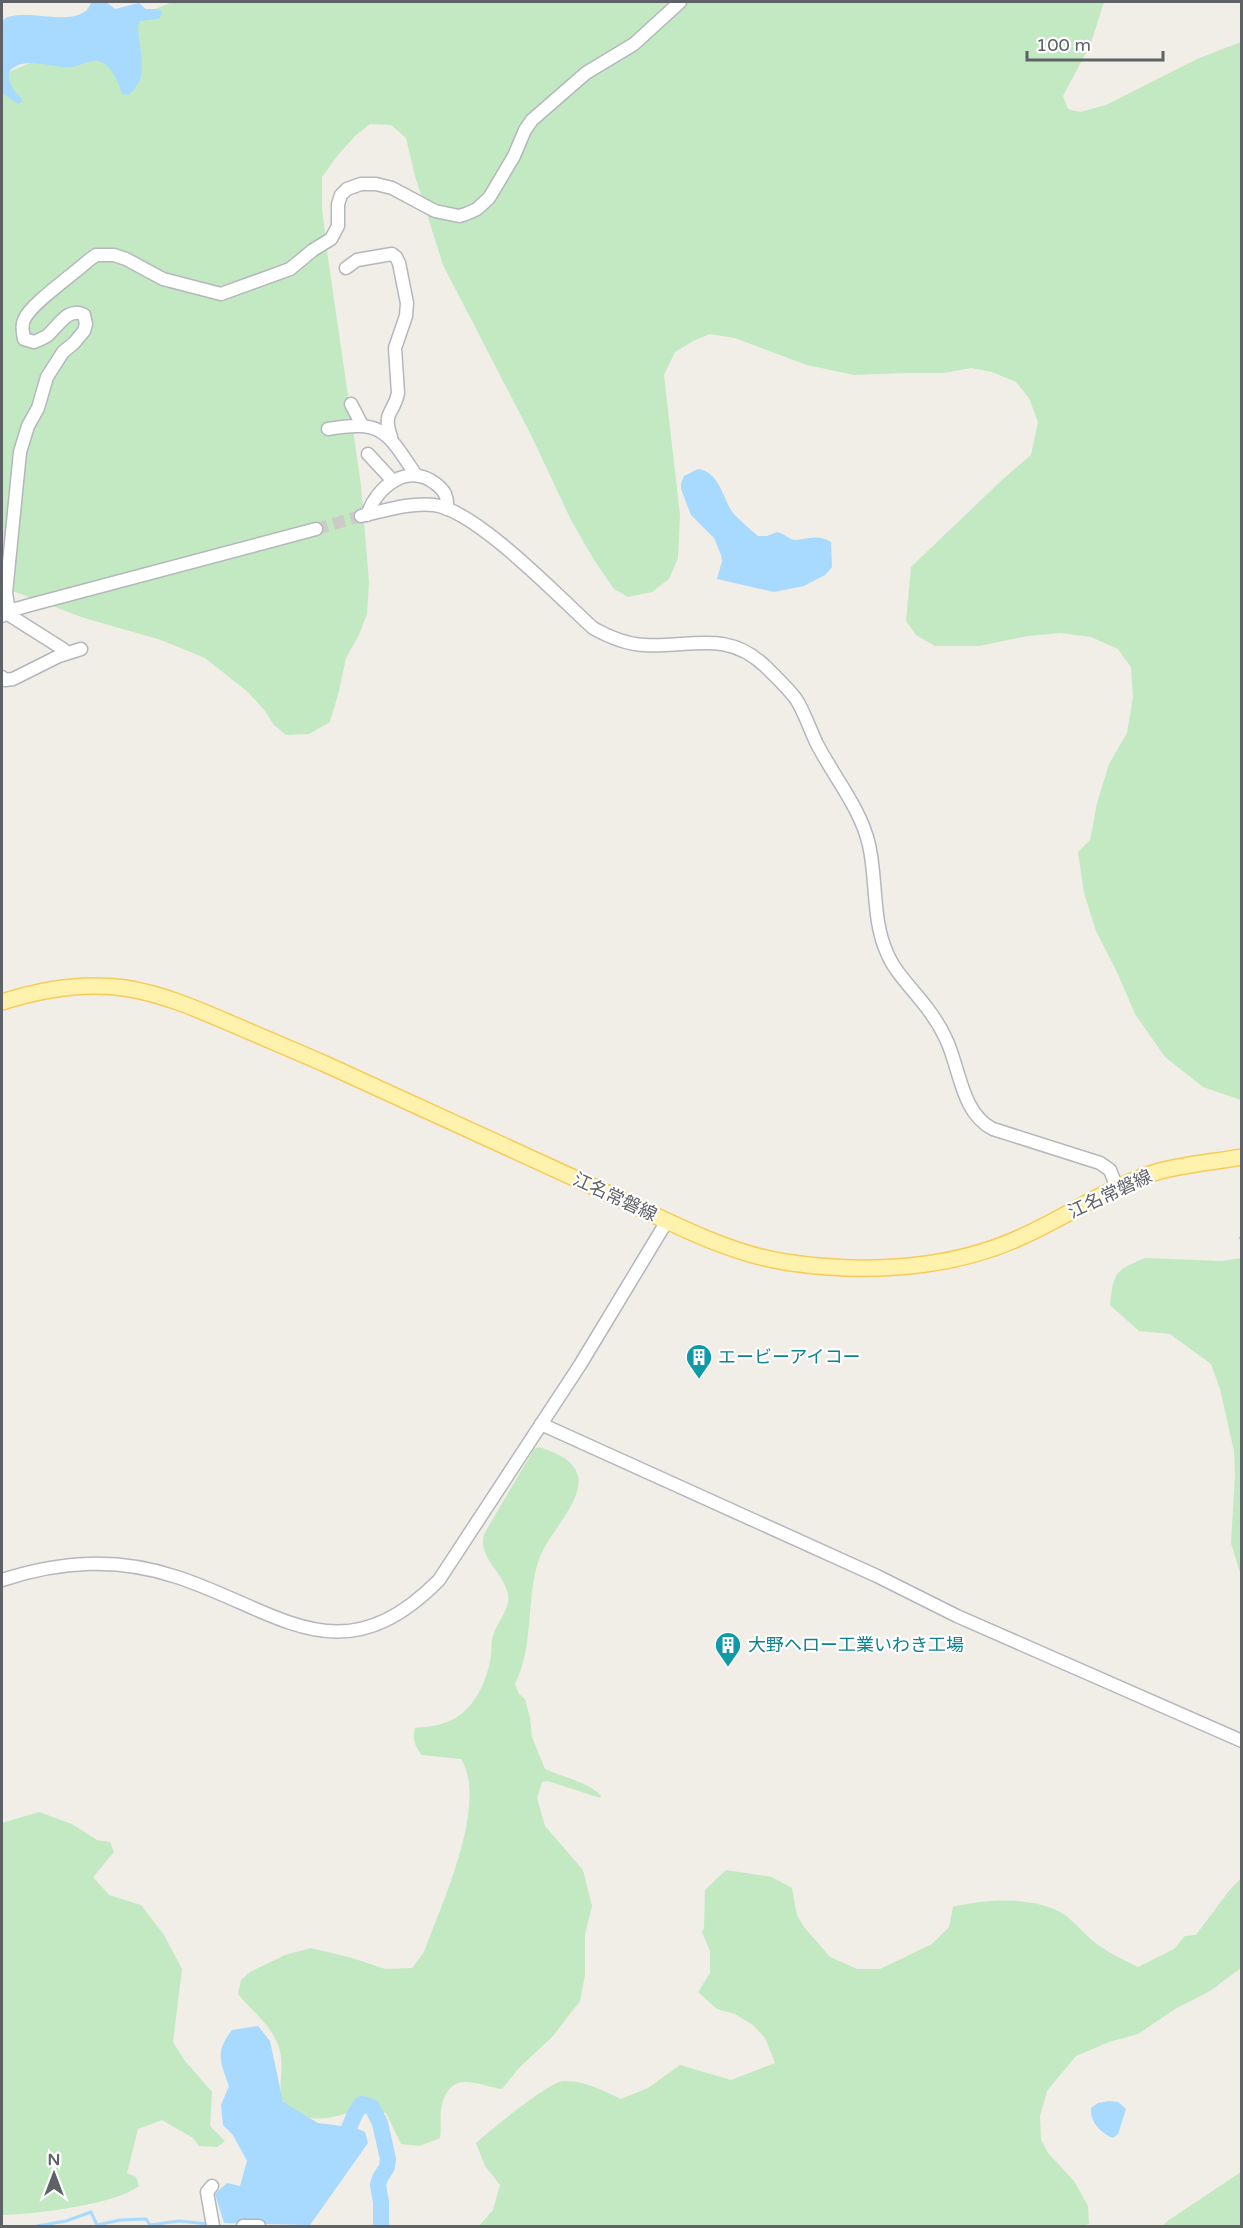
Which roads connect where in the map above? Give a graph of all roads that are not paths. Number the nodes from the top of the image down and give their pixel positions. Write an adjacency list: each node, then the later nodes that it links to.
1 (680, 2): 12 (street)
2 (346, 268): 6 (street)
3 (351, 404): 4 (street)
4 (362, 425): 5 (street); 6 (street)
5 (327, 429)
6 (391, 437): 8 (street)
7 (368, 454): 9 (street)
8 (416, 475): 9 (street); 10 (street)
9 (393, 481): 10 (street)
10 (447, 509): 18 (street)
11 (316, 529): 12 (street)
12 (6, 613): 14 (street)
13 (81, 649): 14 (street)
14 (67, 653): 15 (street)
15 (2, 677)
16 (2, 1002): 19 (main road, 江名常磐線)
17 (1242, 1157): 18 (main road, 江名常磐線)
18 (1117, 1188): 19 (main road, 江名常磐線)
19 (667, 1221): 20 (street)
20 (541, 1424): 21 (street); 22 (street)
21 (2, 1580)
22 (1242, 1741)
23 (212, 2186): 24 (street)
24 (213, 2226)
25 (243, 2226): 26 (street)
26 (259, 2226)

